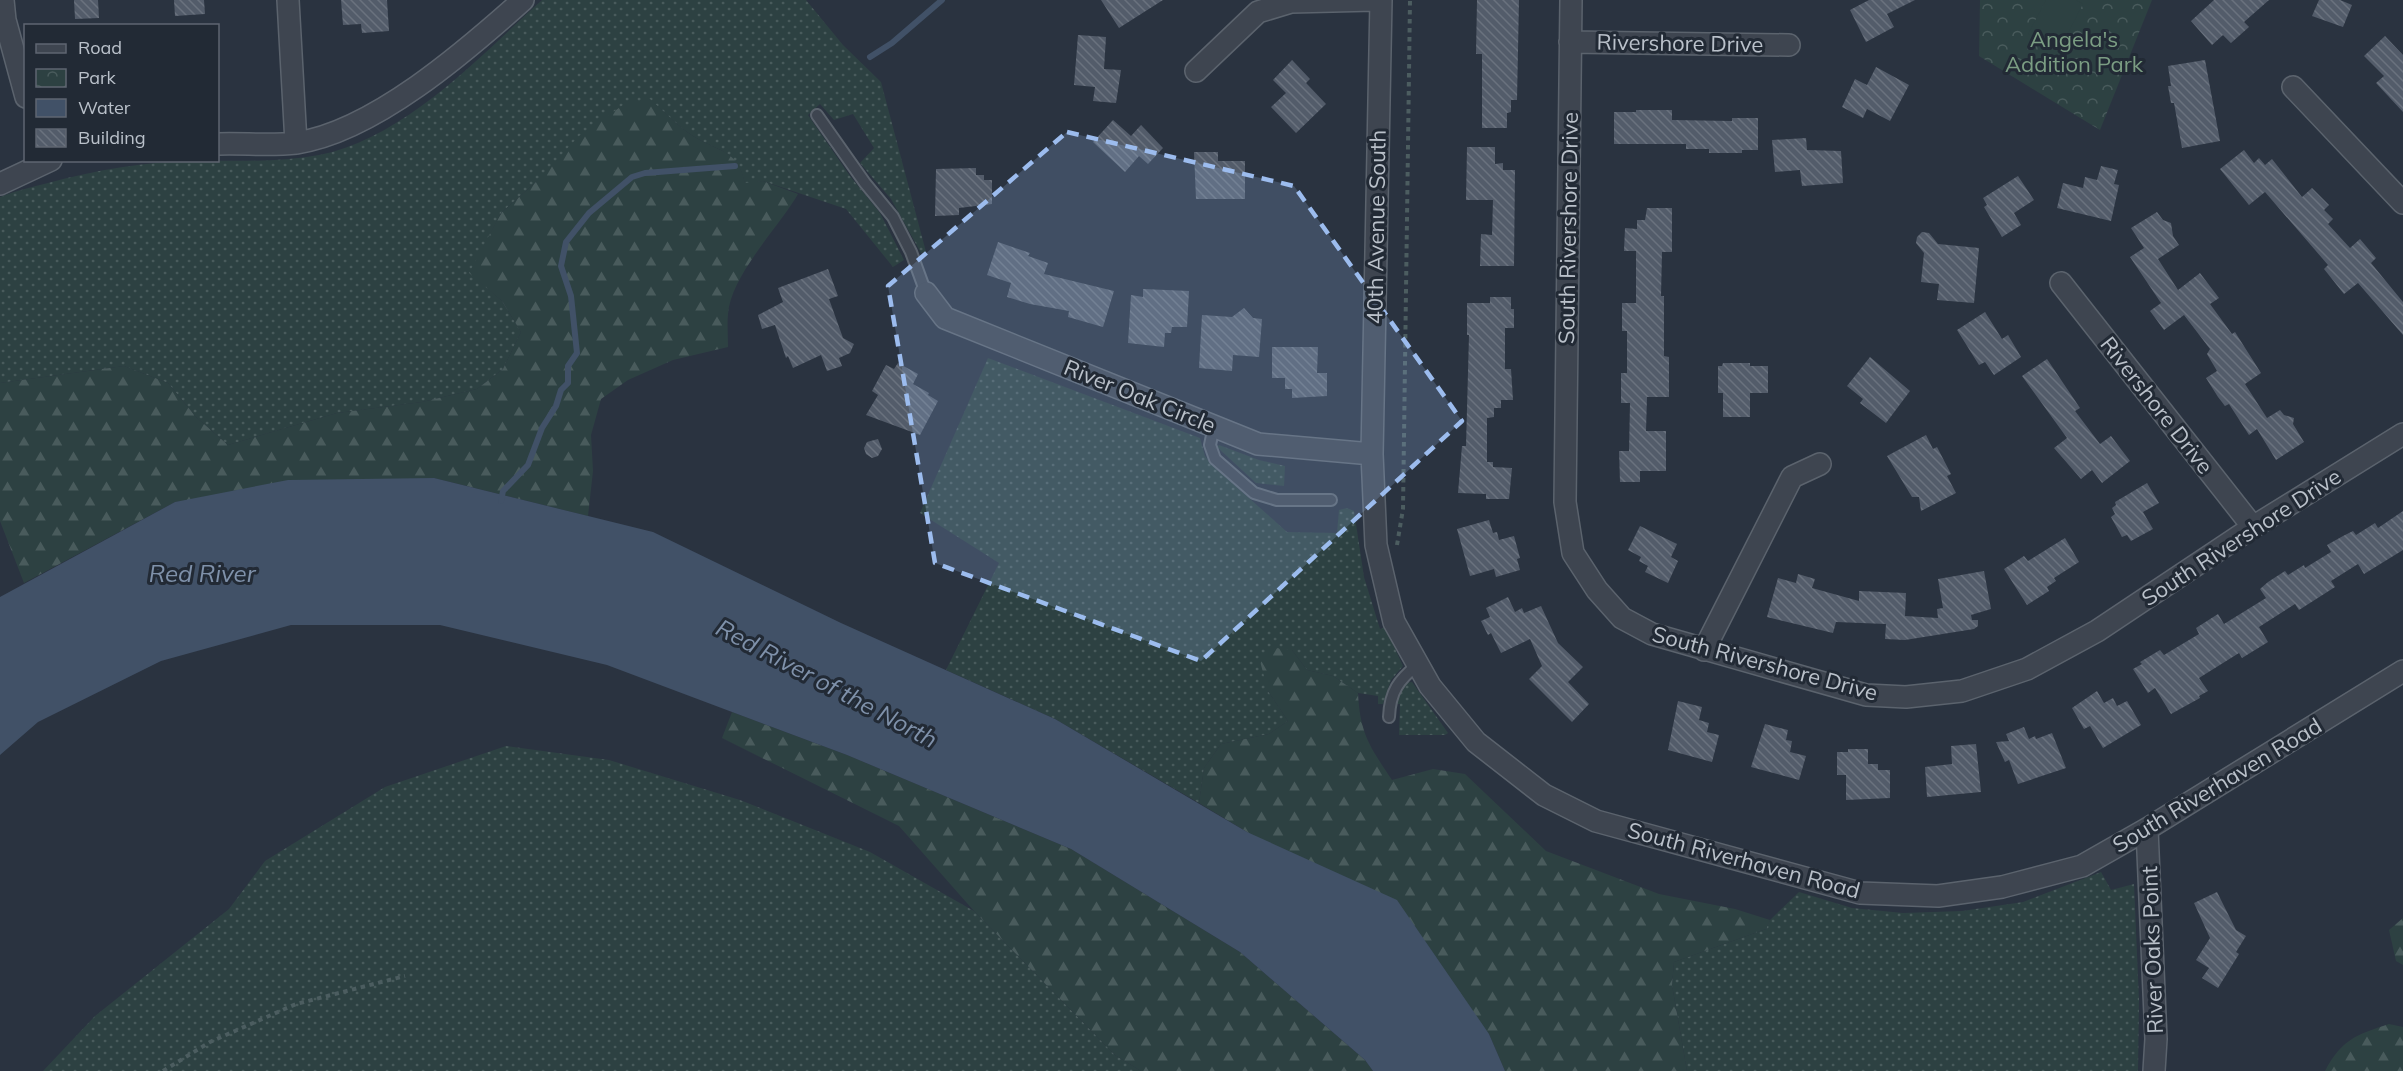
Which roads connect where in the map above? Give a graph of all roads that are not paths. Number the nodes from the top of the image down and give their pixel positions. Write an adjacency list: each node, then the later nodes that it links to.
1 (3, 0): 11 (street)
2 (288, 0): 13 (street)
3 (523, 0): 13 (street)
4 (1374, 0): 9 (street)
5 (1381, 0): 22 (street, 40th Avenue South)
6 (1571, 0): 7 (street, South Rivershore Drive)
7 (1570, 42): 8 (street, Rivershore Drive); 26 (street, South Rivershore Drive)
8 (1789, 45)
9 (1196, 71)
10 (2294, 87): 17 (street)
11 (24, 91)
12 (817, 115): 19 (lane)
13 (296, 143): 14 (street)
14 (219, 144)
15 (47, 162): 16 (street)
16 (0, 184)
17 (2403, 203)
18 (2061, 283): 25 (street, Rivershore Drive)
19 (926, 293): 20 (street, River Oak Circle)
20 (1214, 426): 22 (street, River Oak Circle); 24 (lane)
21 (2403, 434): 25 (street, South Rivershore Drive)
22 (1372, 454): 27 (street, South Riverhaven Road)
23 (1820, 464): 26 (street)
24 (1331, 500)
25 (2253, 527): 26 (street, South Rivershore Drive)
26 (1704, 650)
27 (1418, 664): 29 (lane); 30 (street, South Riverhaven Road)
28 (2403, 671): 30 (street, South Riverhaven Road)
29 (1389, 717)
30 (2147, 829): 31 (street, River Oaks Point)
31 (2154, 1071)

